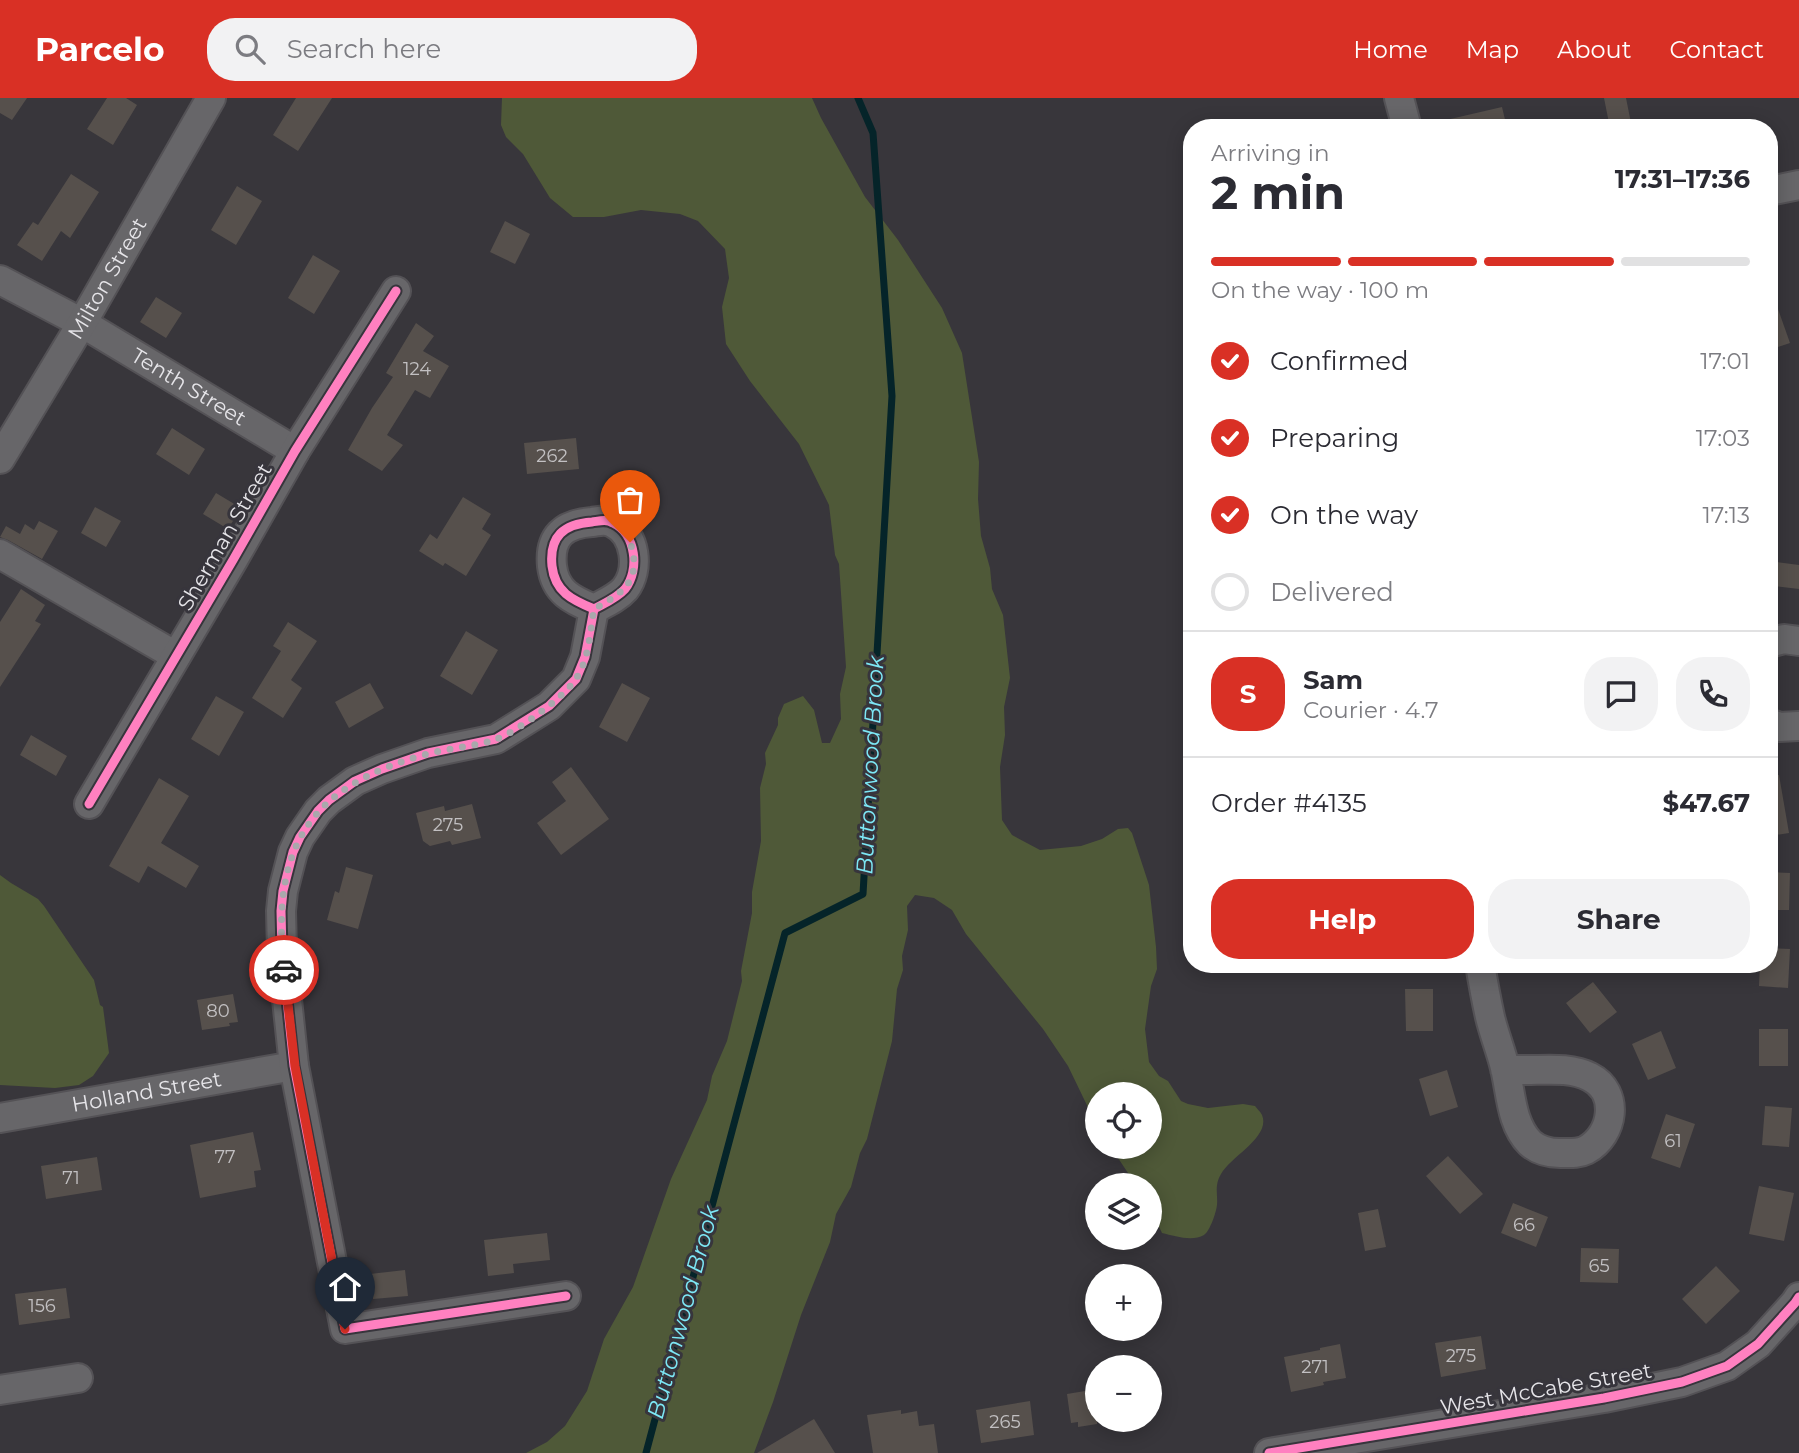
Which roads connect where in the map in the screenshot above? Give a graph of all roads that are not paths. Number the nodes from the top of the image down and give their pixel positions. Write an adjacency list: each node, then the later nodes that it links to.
1 (1399, 98): 3 (street)
2 (209, 99): 8 (street, Milton Street)
3 (1405, 119)
4 (1799, 185): 5 (street)
5 (1778, 189)
6 (0, 280): 8 (street, Tenth Street)
7 (396, 291): 9 (street, Sherman Street)
8 (82, 323): 9 (street, Tenth Street); 10 (street, Milton Street)
9 (295, 451): 15 (street, Sherman Street)
10 (0, 459)
11 (0, 554): 15 (street)
12 (594, 609): 20 (street)
13 (1778, 641): 14 (street)
14 (1799, 642)
15 (176, 656): 18 (street, Sherman Street)
16 (1799, 726): 17 (street)
17 (1778, 727)
18 (89, 804)
19 (1482, 973): 21 (street)
20 (295, 1066): 22 (street, Holland Street); 23 (street)
21 (1505, 1069)
22 (0, 1118)
23 (566, 1296)
24 (1799, 1297): 27 (street, West McCabe Street)
25 (78, 1378): 26 (street)
26 (0, 1390)
27 (1269, 1453)

